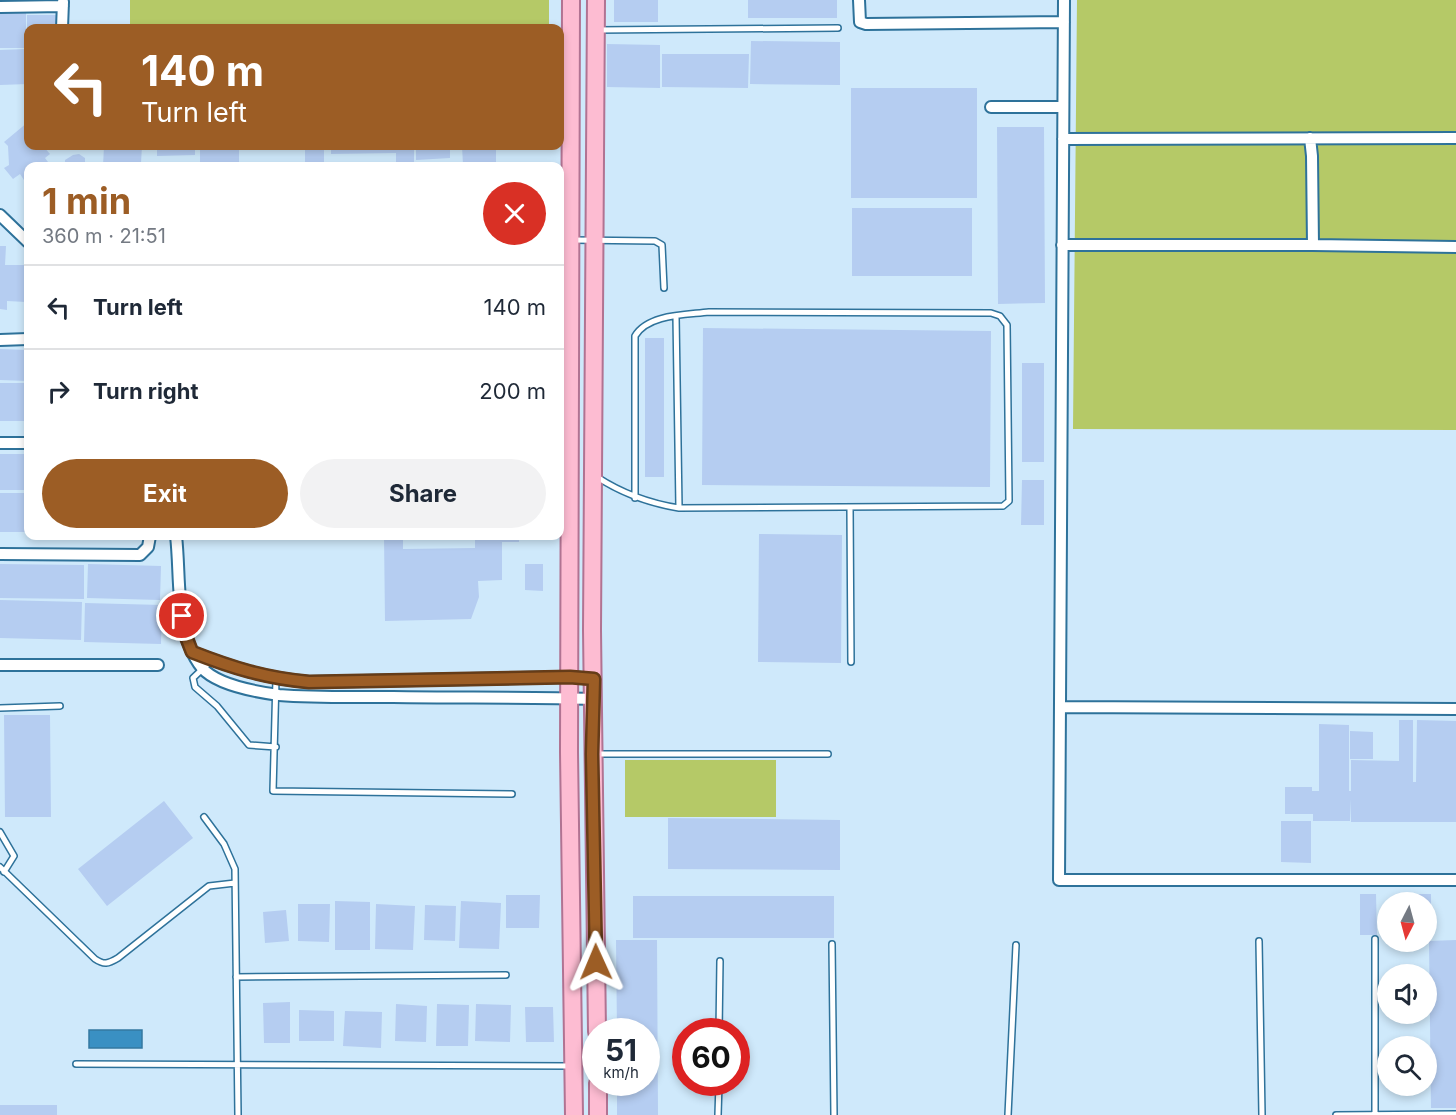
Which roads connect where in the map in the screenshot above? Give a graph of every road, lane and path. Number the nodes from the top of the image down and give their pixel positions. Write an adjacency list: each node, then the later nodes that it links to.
1 (571, 0): 18 (main road)
2 (596, 0): 10 (main road)
3 (859, 0): 7 (street)
4 (1064, 0): 7 (street)
5 (63, 3): 6 (street); 8 (street)
6 (0, 7)
7 (1064, 22): 12 (street)
8 (62, 24)
9 (838, 28): 10 (lane)
10 (596, 30): 19 (main road)
11 (991, 107): 12 (street)
12 (1063, 107): 15 (street)
13 (1310, 138): 14 (street); 15 (street); 21 (street)
14 (1456, 138)
15 (1063, 139): 20 (street)
16 (0, 215): 17 (street)
17 (24, 238)
18 (571, 240): 19 (lane); 42 (main road)
19 (596, 240): 23 (lane); 29 (main road)
20 (1062, 245): 21 (street); 49 (street)
21 (1313, 245): 22 (street)
22 (1456, 247)
23 (664, 288)
24 (676, 316): 30 (lane); 31 (lane); 32 (lane)
25 (0, 339): 26 (street)
26 (24, 339)
27 (0, 443): 28 (street)
28 (24, 443)
29 (593, 474): 30 (lane); 44 (main road)
30 (634, 498): 32 (lane)
31 (850, 507): 32 (lane); 38 (lane)
32 (679, 508)
33 (149, 540): 35 (street)
34 (176, 540): 36 (street)
35 (0, 554)
36 (192, 652): 37 (street); 41 (street)
37 (212, 660): 41 (lane); 43 (street)
38 (851, 662)
39 (0, 665): 40 (street)
40 (158, 665)
41 (203, 669): 45 (street); 52 (lane)
42 (570, 677): 43 (street); 44 (street); 46 (main road)
43 (276, 679): 45 (lane)
44 (594, 679): 47 (main road)
45 (277, 694): 46 (street); 52 (lane)
46 (569, 699): 47 (street); 72 (main road)
47 (594, 699): 53 (main road)
48 (60, 706): 50 (lane)
49 (1060, 706): 51 (street); 59 (street)
50 (0, 708)
51 (1456, 709)
52 (276, 747): 55 (lane)
53 (592, 754): 54 (lane); 68 (main road)
54 (828, 754)
55 (512, 794)
56 (204, 817): 60 (lane)
57 (0, 832): 58 (lane)
58 (2, 869): 60 (lane)
59 (1456, 880)
60 (235, 884): 67 (lane)
61 (1375, 939): 84 (lane)
62 (1259, 941): 82 (lane)
63 (832, 944): 80 (lane)
64 (1016, 945): 81 (lane)
65 (720, 961): 69 (lane)
66 (506, 975): 67 (lane)
67 (236, 977): 71 (lane)
68 (597, 1018)
69 (719, 1018)
70 (76, 1064): 71 (lane)
71 (237, 1065): 72 (lane); 76 (lane)
72 (573, 1066): 77 (main road)
73 (598, 1096): 78 (main road)
74 (719, 1096): 79 (lane)
75 (1456, 1114): 84 (lane)
76 (238, 1115)
77 (574, 1115)
78 (598, 1115)
79 (718, 1115)
80 (834, 1115)
81 (1008, 1115)
82 (1262, 1115)
83 (1336, 1115): 84 (lane)
84 (1375, 1115)

